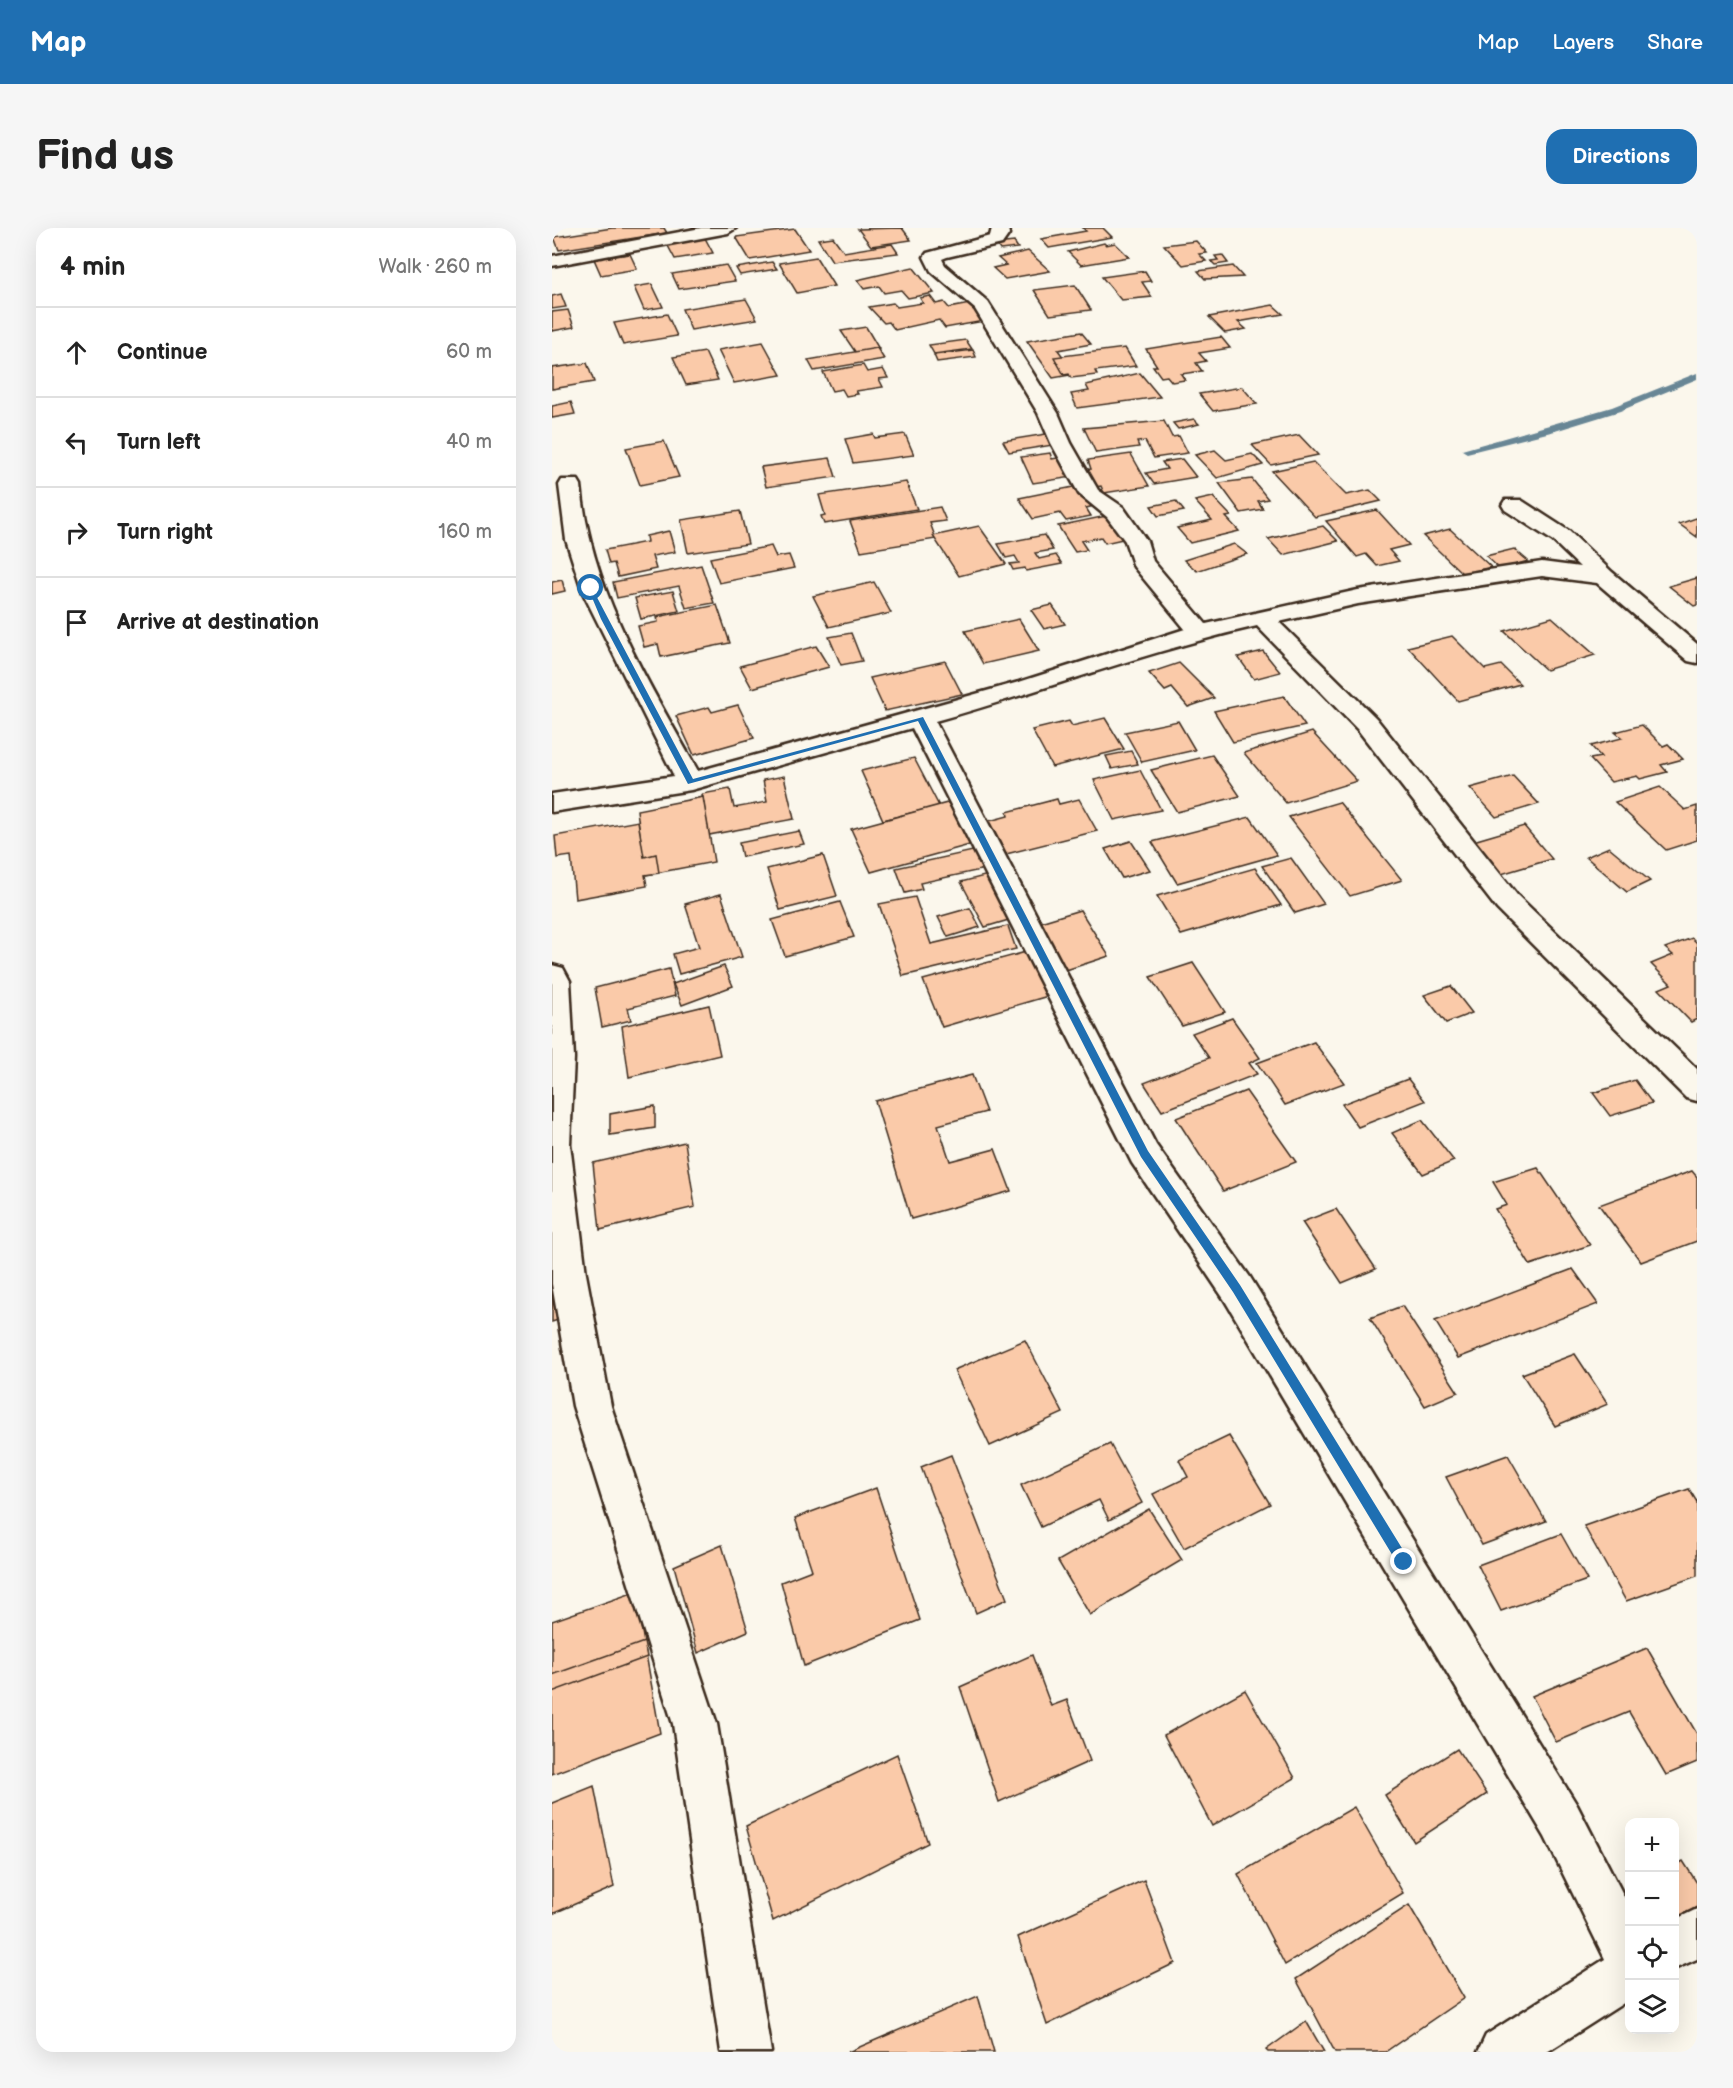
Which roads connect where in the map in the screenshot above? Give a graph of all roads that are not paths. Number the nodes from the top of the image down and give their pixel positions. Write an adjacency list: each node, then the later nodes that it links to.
1 (728, 228): 3 (street)
2 (1000, 228): 9 (street)
3 (689, 231): 4 (street)
4 (552, 261)
5 (570, 485): 12 (street)
6 (1513, 505): 7 (street)
7 (1604, 577): 8 (street); 10 (street)
8 (1264, 620): 9 (street); 15 (street)
9 (1200, 632): 11 (street)
10 (1697, 656)
11 (920, 718): 12 (street); 18 (street)
12 (691, 782): 13 (street)
13 (552, 803)
14 (552, 976): 20 (street)
15 (1697, 1089)
16 (1697, 1933): 17 (street)
17 (1679, 1943)
18 (1625, 1951)
19 (1625, 1974): 21 (street)
20 (746, 2052)
21 (1503, 2052)

